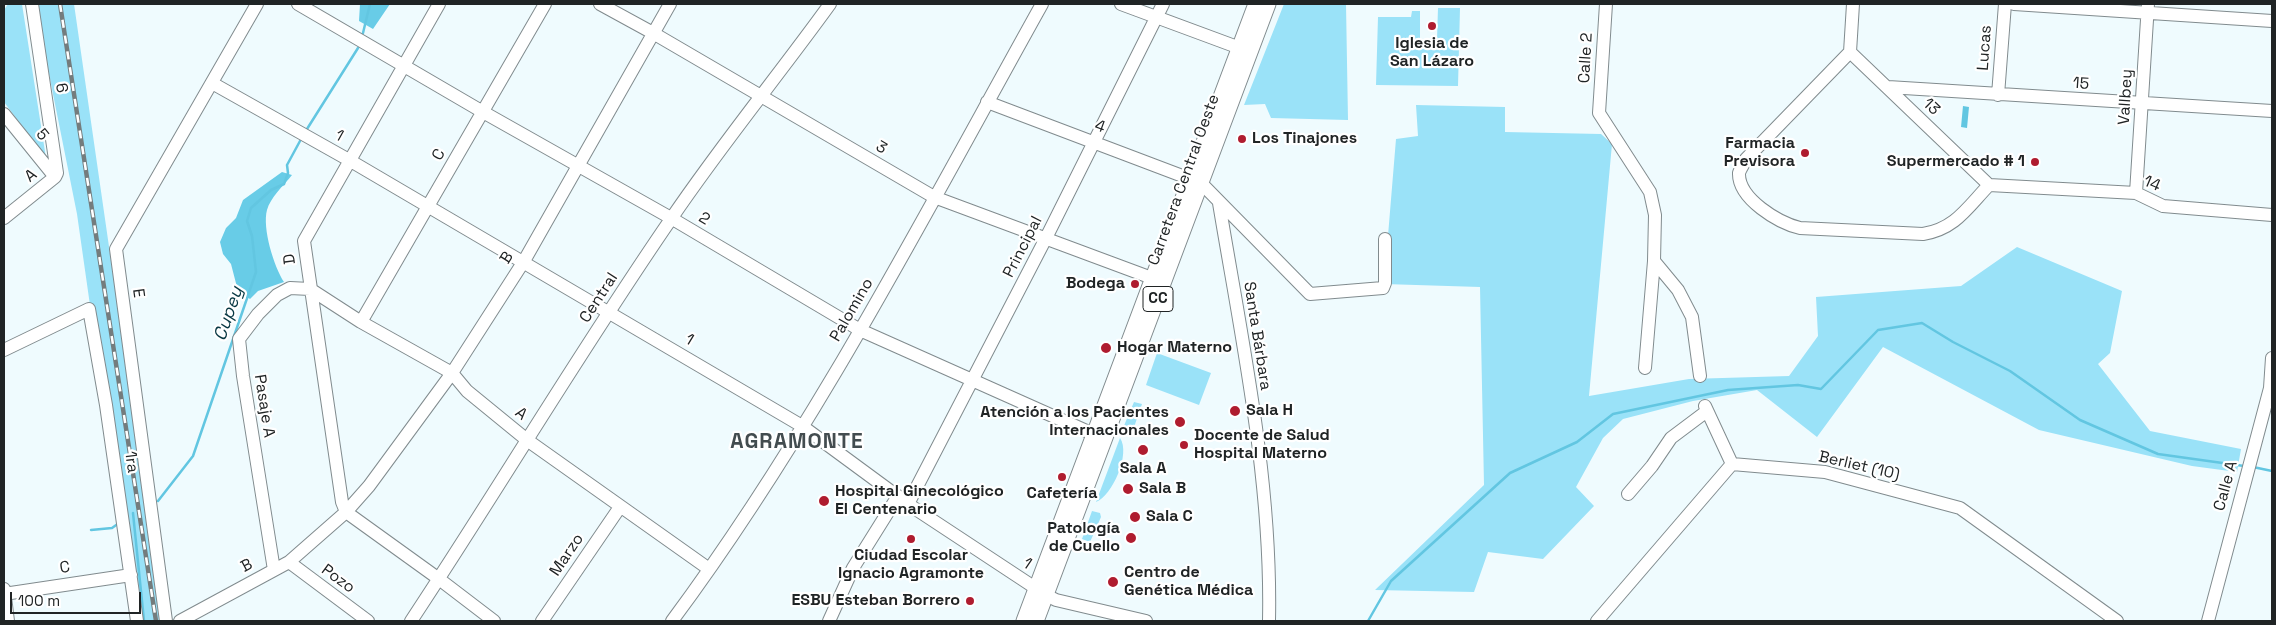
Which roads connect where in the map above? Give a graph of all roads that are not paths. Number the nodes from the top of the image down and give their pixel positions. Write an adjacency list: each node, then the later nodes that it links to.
1 (32, 4): 37 (street, 6)
2 (257, 4): 25 (street, E)
3 (298, 4): 24 (street, 2)
4 (439, 4): 24 (street, D)
5 (545, 4): 32 (street, C)
6 (600, 4): 21 (street, 3)
7 (670, 4): 21 (street, B)
8 (830, 4): 28 (street, Central)
9 (1042, 4): 29 (street, Palomino)
10 (1121, 4): 19 (street)
11 (1163, 4): 19 (street, Principal)
12 (1256, 4): 22 (main road, Carretera Central Oeste / CC)
13 (1268, 4): 22 (main road, Carretera Central Oeste / CC)
14 (1606, 4): 50 (street, Calle 2)
15 (1853, 4): 23 (street)
16 (2005, 4): 27 (street, Lucas)
17 (2014, 4): 18 (street)
18 (2148, 8): 20 (street); 30 (street, Vallbey)
19 (1157, 18): 22 (street); 34 (street, Principal)
20 (2272, 21)
21 (653, 33): 28 (street, 3); 36 (street, B)
22 (1245, 51): 38 (main road, Carretera Central Oeste / CC)
23 (1850, 52): 26 (street, 13); 39 (street)
24 (403, 66): 32 (street, 2); 35 (street, D)
25 (212, 83): 35 (street, 1); 81 (street, E)
26 (1888, 87): 27 (street, 15); 39 (street, 13)
27 (1998, 94): 30 (street, 15)
28 (759, 96): 41 (street, 3); 46 (street, Central)
29 (987, 102): 34 (street, 4); 41 (street, Palomino)
30 (2141, 104): 31 (street, 15); 40 (street, Vallbey)
31 (2272, 111)
32 (483, 112): 36 (street, 2); 43 (street, C)
33 (4, 114): 37 (street, 5)
34 (1094, 143): 38 (street, 4); 47 (street, Principal)
35 (349, 160): 43 (street, 1); 52 (street, D)
36 (579, 166): 46 (street, 2); 49 (street, B)
37 (55, 177): 45 (street, A)
38 (1196, 181): 42 (street); 51 (main road, Carretera Central Oeste / CC)
39 (1989, 185): 40 (street, 14)
40 (2136, 193): 44 (street, 14)
41 (934, 197): 47 (street, 3); 55 (street, Palomino)
42 (1219, 203): 48 (street); 93 (street, Santa Bárbara)
43 (428, 207): 49 (street, 1); 54 (street, C)
44 (2272, 215)
45 (4, 218)
46 (671, 218): 53 (street, Central); 55 (street, 2)
47 (1046, 238): 51 (street, 3); 61 (street, Principal)
48 (1385, 239)
49 (524, 261): 53 (street, 1); 59 (street, B)
50 (1654, 261): 58 (street); 60 (street)
51 (1159, 281): 64 (main road, Carretera Central Oeste / CC)
52 (310, 289): 54 (street, A); 70 (street, D); 73 (street, Pasaje A)
53 (609, 311): 63 (street, 1); 65 (street, Central)
54 (361, 322): 59 (street, A)
55 (860, 330): 61 (street, 2); 63 (street, Palomino)
56 (4, 350): 74 (street, 1ra)
57 (2272, 358): 62 (street, Calle A)
58 (1645, 368)
59 (452, 373): 65 (street, A); 70 (street, B)
60 (1700, 376)
61 (972, 382): 64 (street, 2); 68 (street, Principal)
62 (2271, 388): 96 (street, Calle A)
63 (802, 426): 68 (street, 1); 72 (street, Palomino)
64 (1100, 437): 76 (main road, Carretera Central Oeste / CC)
65 (526, 440): 69 (street, A); 75 (street, Central)
66 (1732, 464): 67 (street); 94 (street); 95 (street, Berliet (10))
67 (1628, 494)
68 (903, 500): 76 (street, 1); 89 (street, Principal)
69 (620, 507): 72 (street, A); 87 (street, Marzo)
70 (346, 512): 71 (street, B); 75 (street)
71 (289, 562): 73 (street, B); 84 (street, Pozo)
72 (709, 569): 88 (street, Palomino)
73 (274, 570): 78 (street, B)
74 (131, 575): 77 (street, C); 80 (street, 1ra)
75 (439, 579): 85 (street, Central); 86 (street)
76 (1042, 592): 90 (main road, Carretera Central Oeste / CC); 91 (main road, Carretera Central Oeste / CC); 92 (street, 1)
77 (4, 593): 79 (street)
78 (193, 614): 82 (street, B); 83 (street)
79 (8, 621)
80 (137, 621)
81 (166, 621)
82 (180, 621)
83 (204, 621)
84 (368, 621)
85 (411, 621)
86 (494, 621)
87 (542, 621)
88 (672, 621)
89 (829, 621)
90 (1024, 621)
91 (1036, 621)
92 (1146, 621)
93 (1269, 621)
94 (1597, 621)
95 (2117, 621)
96 (2208, 621)

